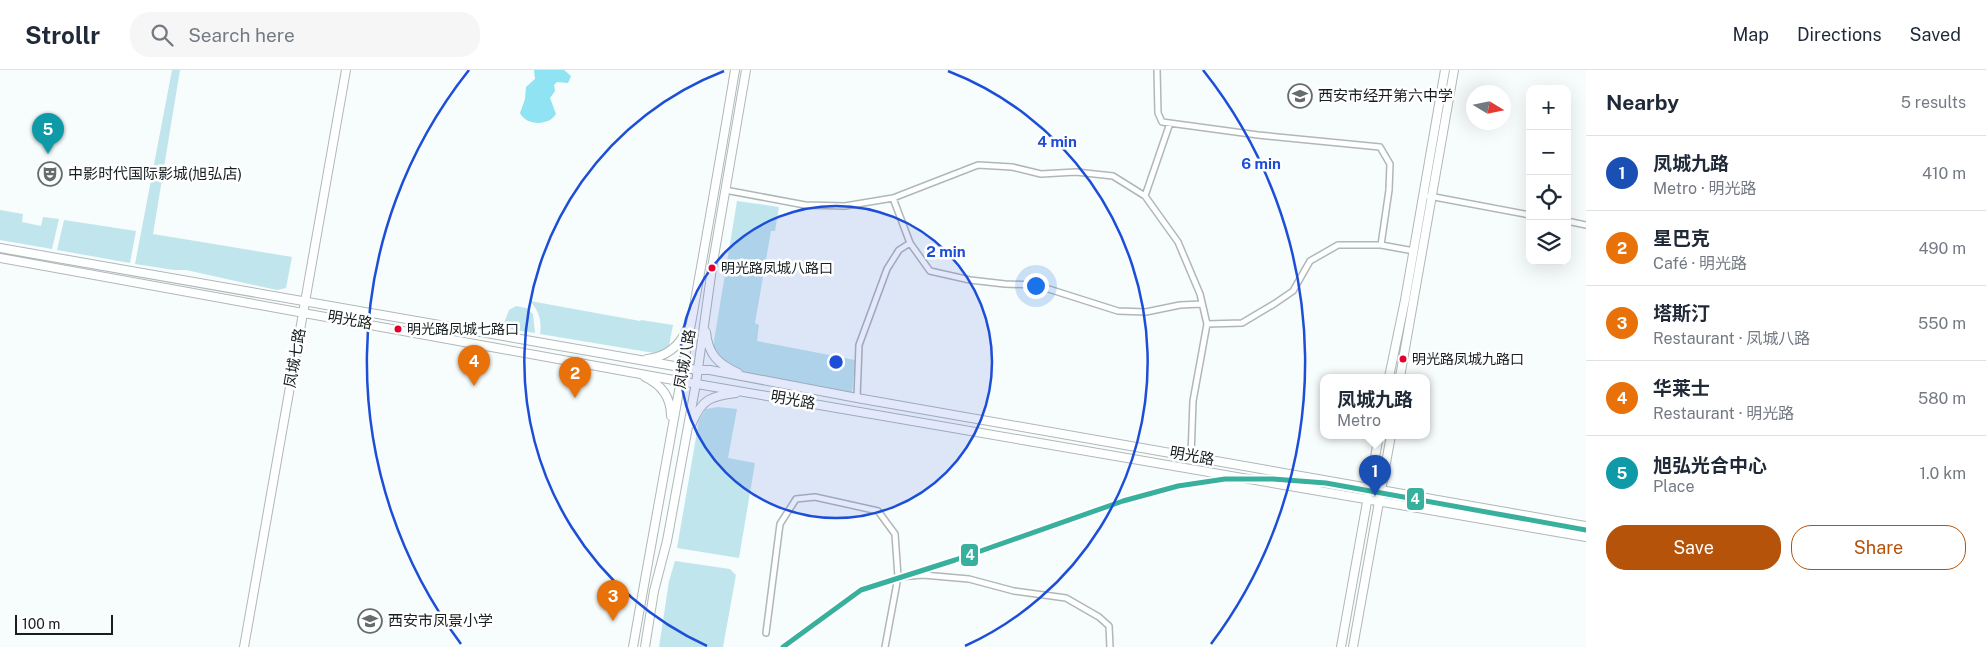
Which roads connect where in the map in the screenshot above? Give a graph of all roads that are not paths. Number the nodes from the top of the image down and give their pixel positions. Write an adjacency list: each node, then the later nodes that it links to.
1 (346, 70): 20 (main road, 凤城七路)
2 (735, 70): 23 (main road, 凤城八路)
3 (746, 70): 8 (main road, 凤城八路)
4 (1157, 70): 7 (street)
5 (1445, 70): 10 (main road)
6 (1454, 70): 10 (main road)
7 (1170, 123): 9 (street); 16 (street)
8 (725, 190): 11 (street); 24 (main road, 凤城八路)
9 (1144, 196): 11 (street); 21 (street)
10 (1428, 196): 12 (street); 18 (main road); 31 (main road)
11 (893, 198): 15 (street)
12 (1526, 213)
13 (1571, 223): 14 (street)
14 (1586, 225)
15 (910, 243): 21 (street); 36 (street)
16 (1381, 245): 18 (street); 25 (street)
17 (0, 248): 20 (main road, 明光路)
18 (1414, 250): 30 (main road)
19 (0, 258): 22 (main road, 明光路)
20 (305, 301): 22 (main road, 凤城七路); 26 (main road, 明光路)
21 (1202, 304): 25 (street)
22 (303, 312): 29 (main road, 明光路); 50 (main road, 凤城七路)
23 (692, 316): 26 (main road); 27 (main road, 凤城八路)
24 (705, 318): 28 (main road, 凤城八路); 32 (main road)
25 (1207, 324): 41 (street)
26 (636, 360): 27 (main road, 明光路)
27 (682, 368): 28 (main road, 明光路); 33 (main road, 凤城八路)
28 (697, 370): 32 (main road, 明光路); 34 (main road, 凤城八路)
29 (634, 372): 33 (main road, 明光路); 37 (main road)
30 (1391, 374)
31 (1400, 374)
32 (749, 378): 36 (main road, 明光路)
33 (680, 380): 34 (main road, 明光路); 37 (main road, 凤城八路)
34 (696, 383): 35 (main road, 明光路); 38 (main road, 凤城八路)
35 (747, 392): 38 (main road); 44 (main road, 明光路)
36 (857, 398): 41 (main road, 明光路)
37 (670, 438): 51 (main road, 凤城八路)
38 (686, 439): 52 (main road, 凤城八路)
39 (1378, 439): 42 (main road)
40 (1390, 439): 43 (main road)
41 (1191, 456): 42 (main road, 明光路)
42 (1370, 487): 43 (main road, 明光路); 44 (main road)
43 (1382, 489): 45 (main road); 46 (main road, 明光路)
44 (1367, 499): 45 (main road, 明光路); 55 (main road)
45 (1380, 501): 47 (main road, 明光路); 56 (main road)
46 (1586, 526)
47 (1586, 537)
48 (898, 577): 49 (street); 53 (street); 54 (street)
49 (766, 633)
50 (244, 647)
51 (633, 647)
52 (645, 647)
53 (885, 647)
54 (1110, 647)
55 (1341, 647)
56 (1353, 647)

